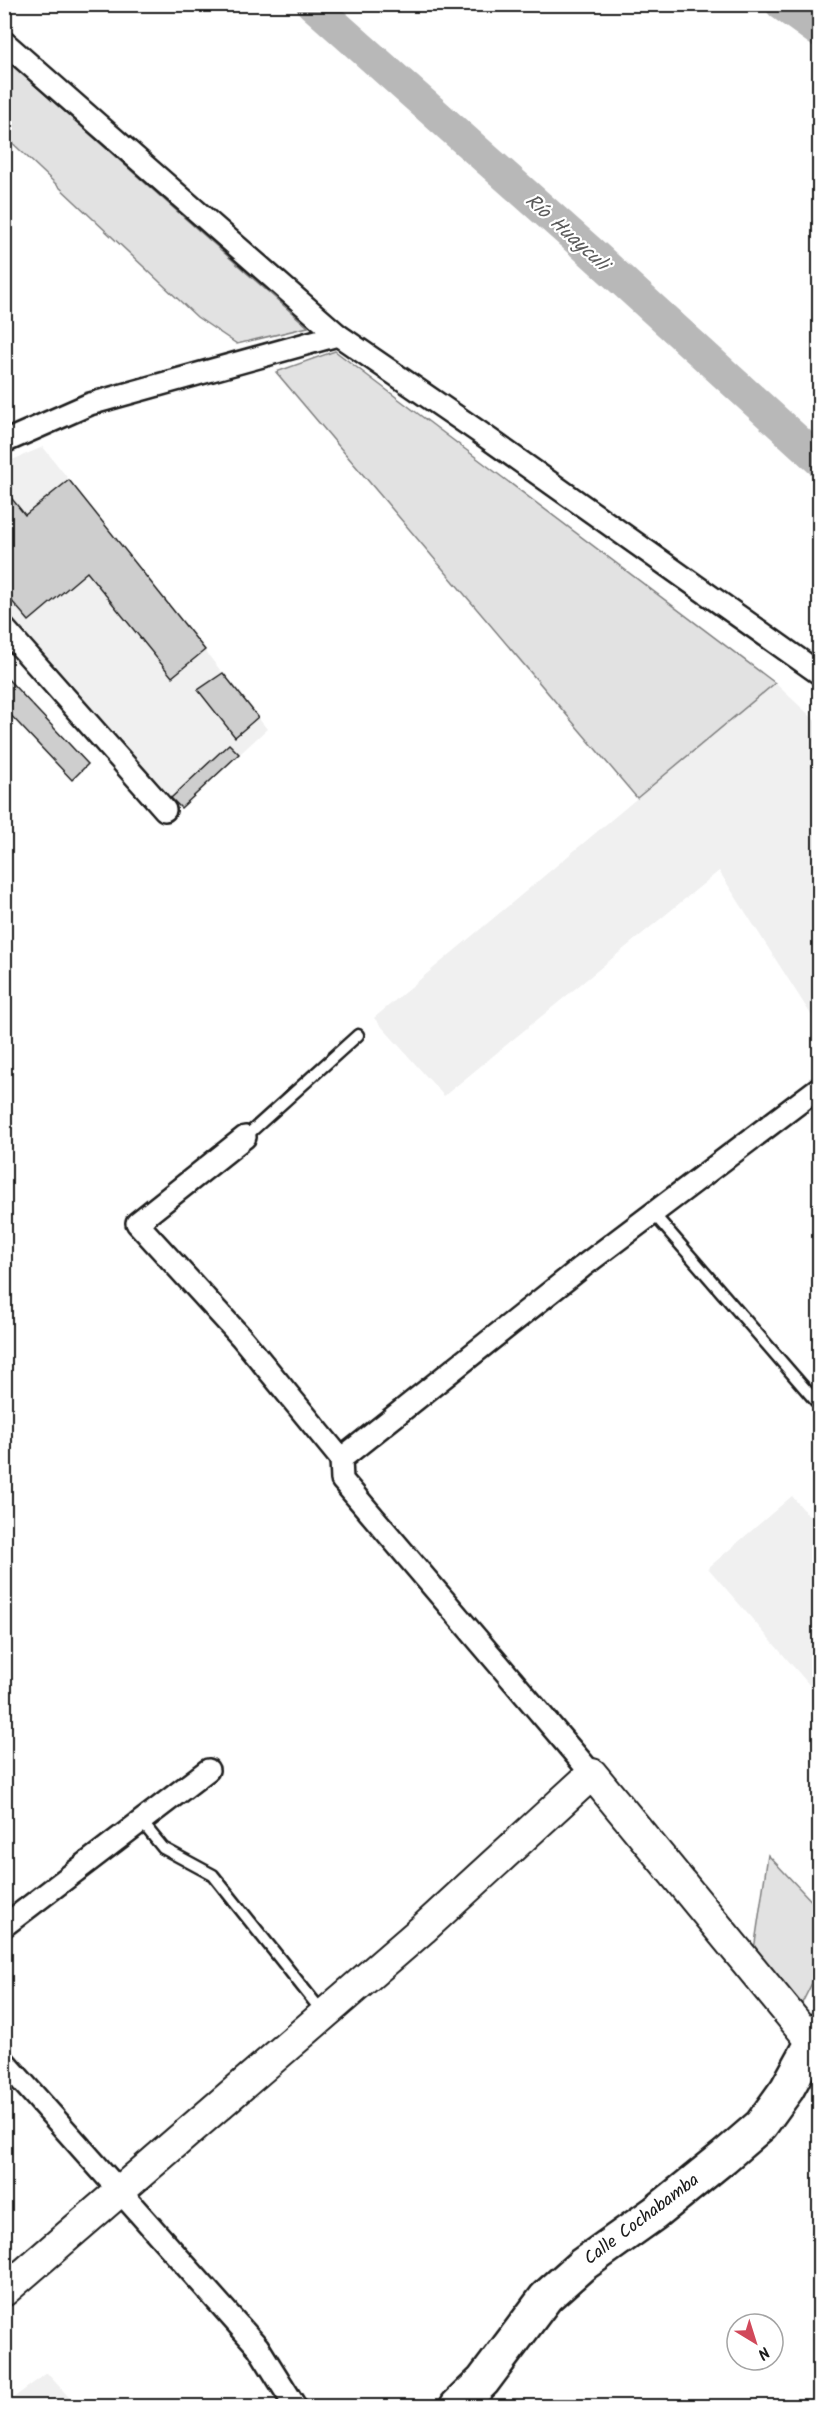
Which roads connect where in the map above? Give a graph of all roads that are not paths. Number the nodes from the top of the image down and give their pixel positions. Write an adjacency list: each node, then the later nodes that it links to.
1 (4, 42): 2 (street)
2 (338, 335): 3 (street); 5 (street)
3 (4, 442)
4 (4, 628): 6 (street)
5 (819, 674)
6 (165, 810)
7 (358, 1035): 9 (lane)
8 (819, 1087): 10 (street)
9 (245, 1137): 12 (street)
10 (653, 1213): 11 (lane); 12 (street)
11 (819, 1406)
12 (341, 1459): 14 (street)
13 (208, 1770): 15 (street)
14 (592, 1774): 17 (main road); 18 (main road)
15 (141, 1821): 16 (street); 17 (lane)
16 (4, 1926)
17 (324, 2014): 20 (main road)
18 (816, 2036): 23 (main road, Calle Cochabamba)
19 (4, 2061): 20 (street)
20 (119, 2190): 21 (main road); 22 (street)
21 (4, 2290)
22 (295, 2406)
23 (457, 2406)

